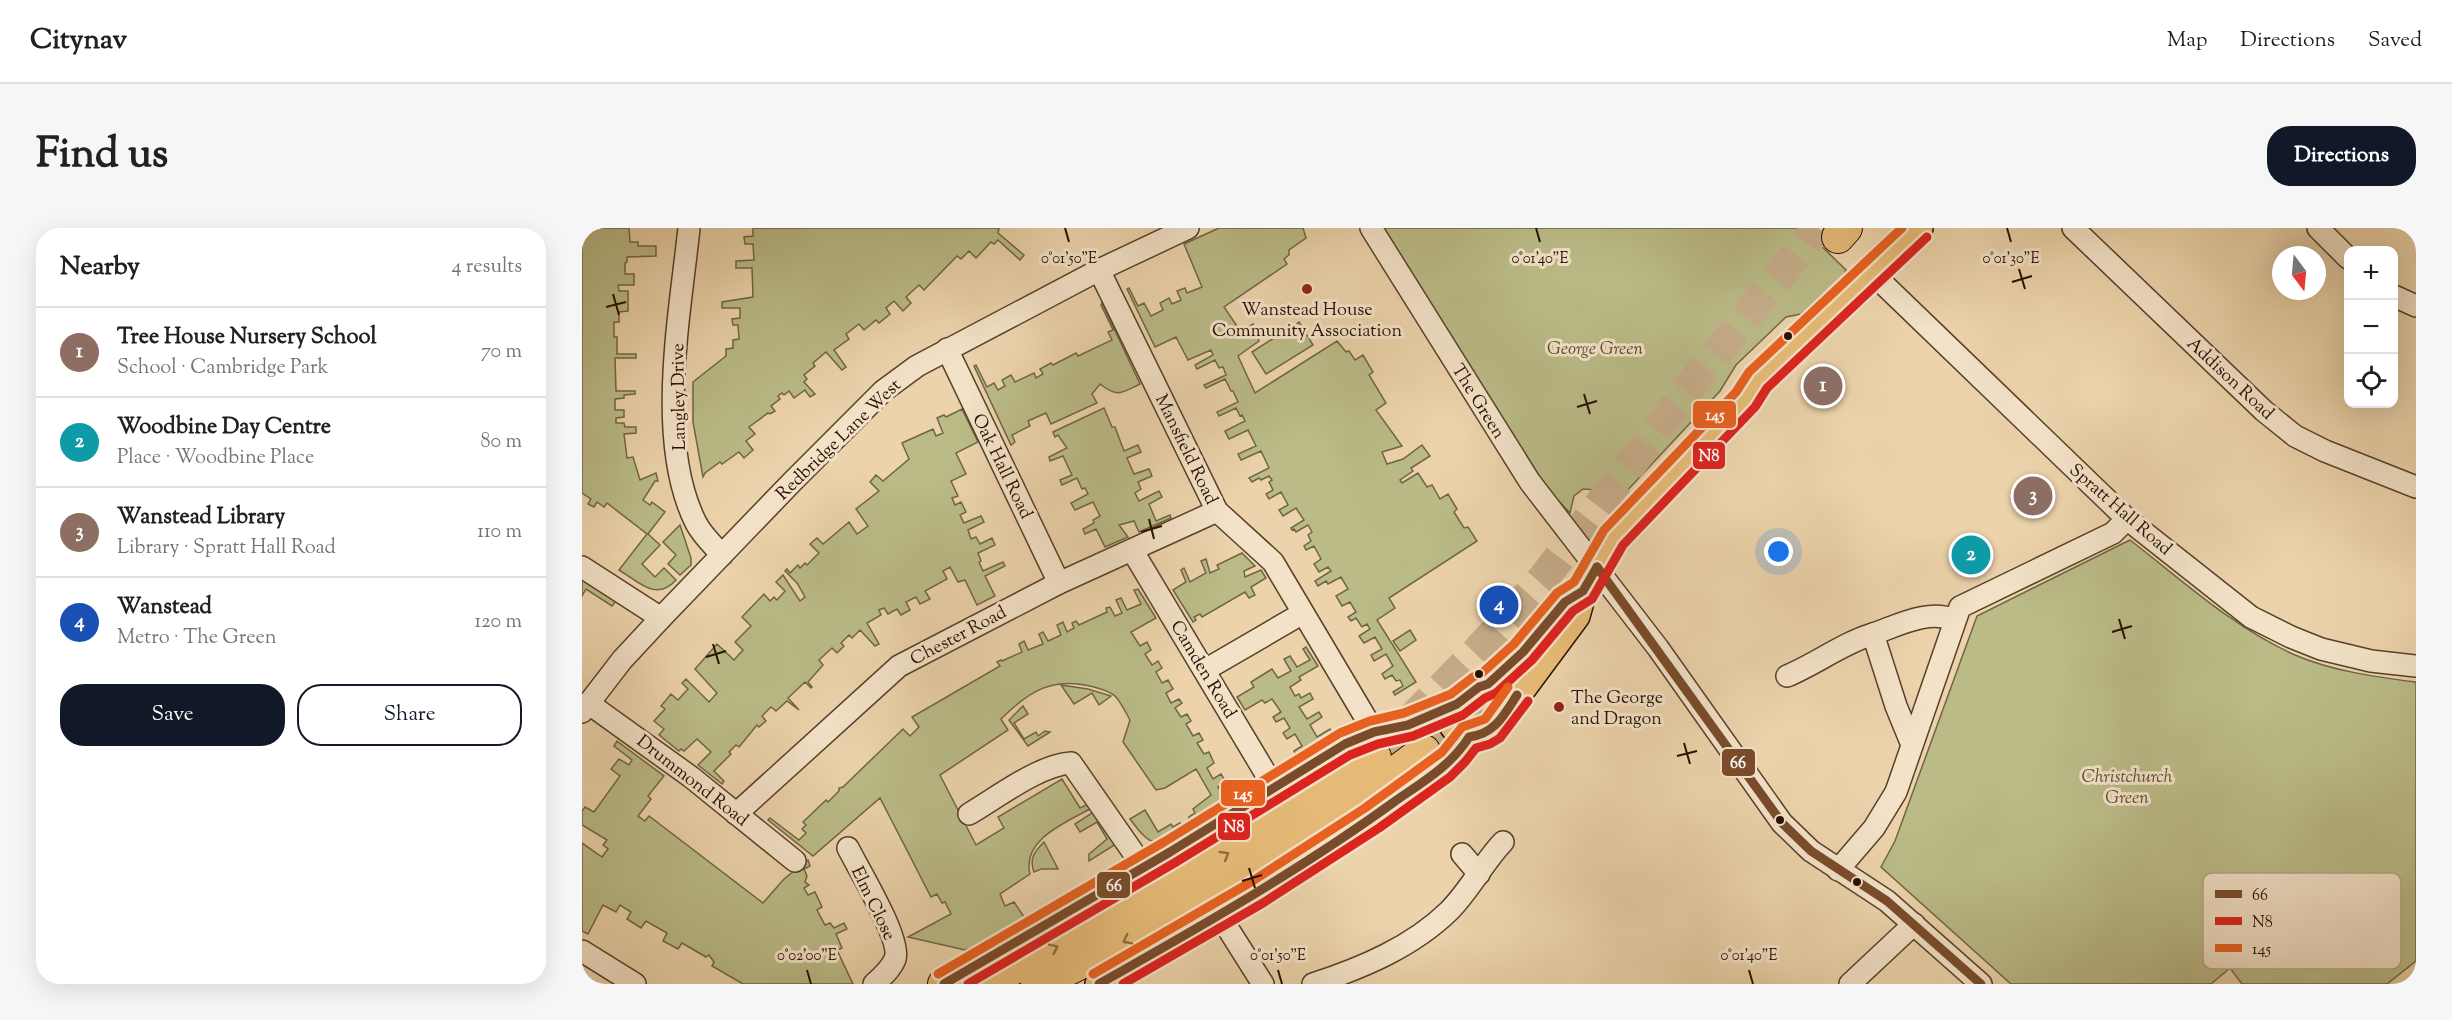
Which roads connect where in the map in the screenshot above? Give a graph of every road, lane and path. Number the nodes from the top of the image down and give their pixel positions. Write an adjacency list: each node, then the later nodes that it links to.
1 (689, 228): 17 (street, Langley Drive)
2 (1188, 228): 8 (street, Redbridge Lane West)
3 (1371, 228): 19 (street, The Green)
4 (1919, 228): 9 (main road)
5 (2073, 228): 13 (street, Addison Road)
6 (2318, 228): 7 (street)
7 (2344, 253)
8 (1099, 270): 12 (street, Redbridge Lane West); 14 (street, Mansfield Road)
9 (1872, 274): 15 (street, Spratt Hall Road); 19 (main road)
10 (2398, 298): 11 (street)
11 (2416, 306)
12 (947, 349): 17 (street, Redbridge Lane West); 20 (street, Oak Hall Road)
13 (2416, 487)
14 (1217, 511): 16 (street, Chester Road); 22 (street, Mansfield Road)
15 (2127, 519): 24 (street); 26 (street, Spratt Hall Road)
16 (1132, 550): 20 (street, Chester Road); 27 (street, Camden Road)
17 (722, 555): 23 (street, Redbridge Lane West)
18 (582, 567): 23 (street)
19 (1597, 567): 21 (main road); 44 (street, The Green)
20 (1059, 583): 37 (street, Chester Road)
21 (1583, 591): 29 (main road); 31 (main road)
22 (1303, 613): 27 (street); 33 (street, Mansfield Road)
23 (661, 618): 30 (street, Redbridge Lane West)
24 (1955, 620): 25 (street); 34 (street)
25 (1873, 634): 28 (street); 34 (street)
26 (2416, 666)
27 (1206, 670): 36 (street, Camden Road)
28 (1787, 676)
29 (1488, 684): 31 (main road); 32 (main road)
30 (585, 708): 37 (street, Drummond Road)
31 (1507, 709): 32 (main road)
32 (1460, 722): 33 (main road); 46 (main road)
33 (1375, 745): 36 (main road); 52 (highway, one-way to 33)
34 (1912, 745): 44 (street)
35 (1424, 751): 53 (highway, one-way to 53)
36 (1275, 789): 43 (main road)
37 (736, 814): 42 (street, Drummond Road)
38 (969, 814): 43 (street)
39 (1503, 842): 45 (street)
40 (848, 848): 50 (street, Elm Close)
41 (1462, 854): 45 (street)
42 (795, 861)
43 (1144, 868): 51 (highway)
44 (1838, 870): 47 (street, The Green)
45 (1479, 874): 56 (street)
46 (1220, 916): 54 (main road); 55 (street)
47 (1914, 924): 57 (street); 58 (street, The Green)
48 (582, 951): 49 (street)
49 (635, 984)
50 (874, 984)
51 (944, 984)
52 (983, 984)
53 (1037, 984)
54 (1099, 984)
55 (1263, 984)
56 (1313, 984)
57 (1850, 984)
58 (1981, 984)

